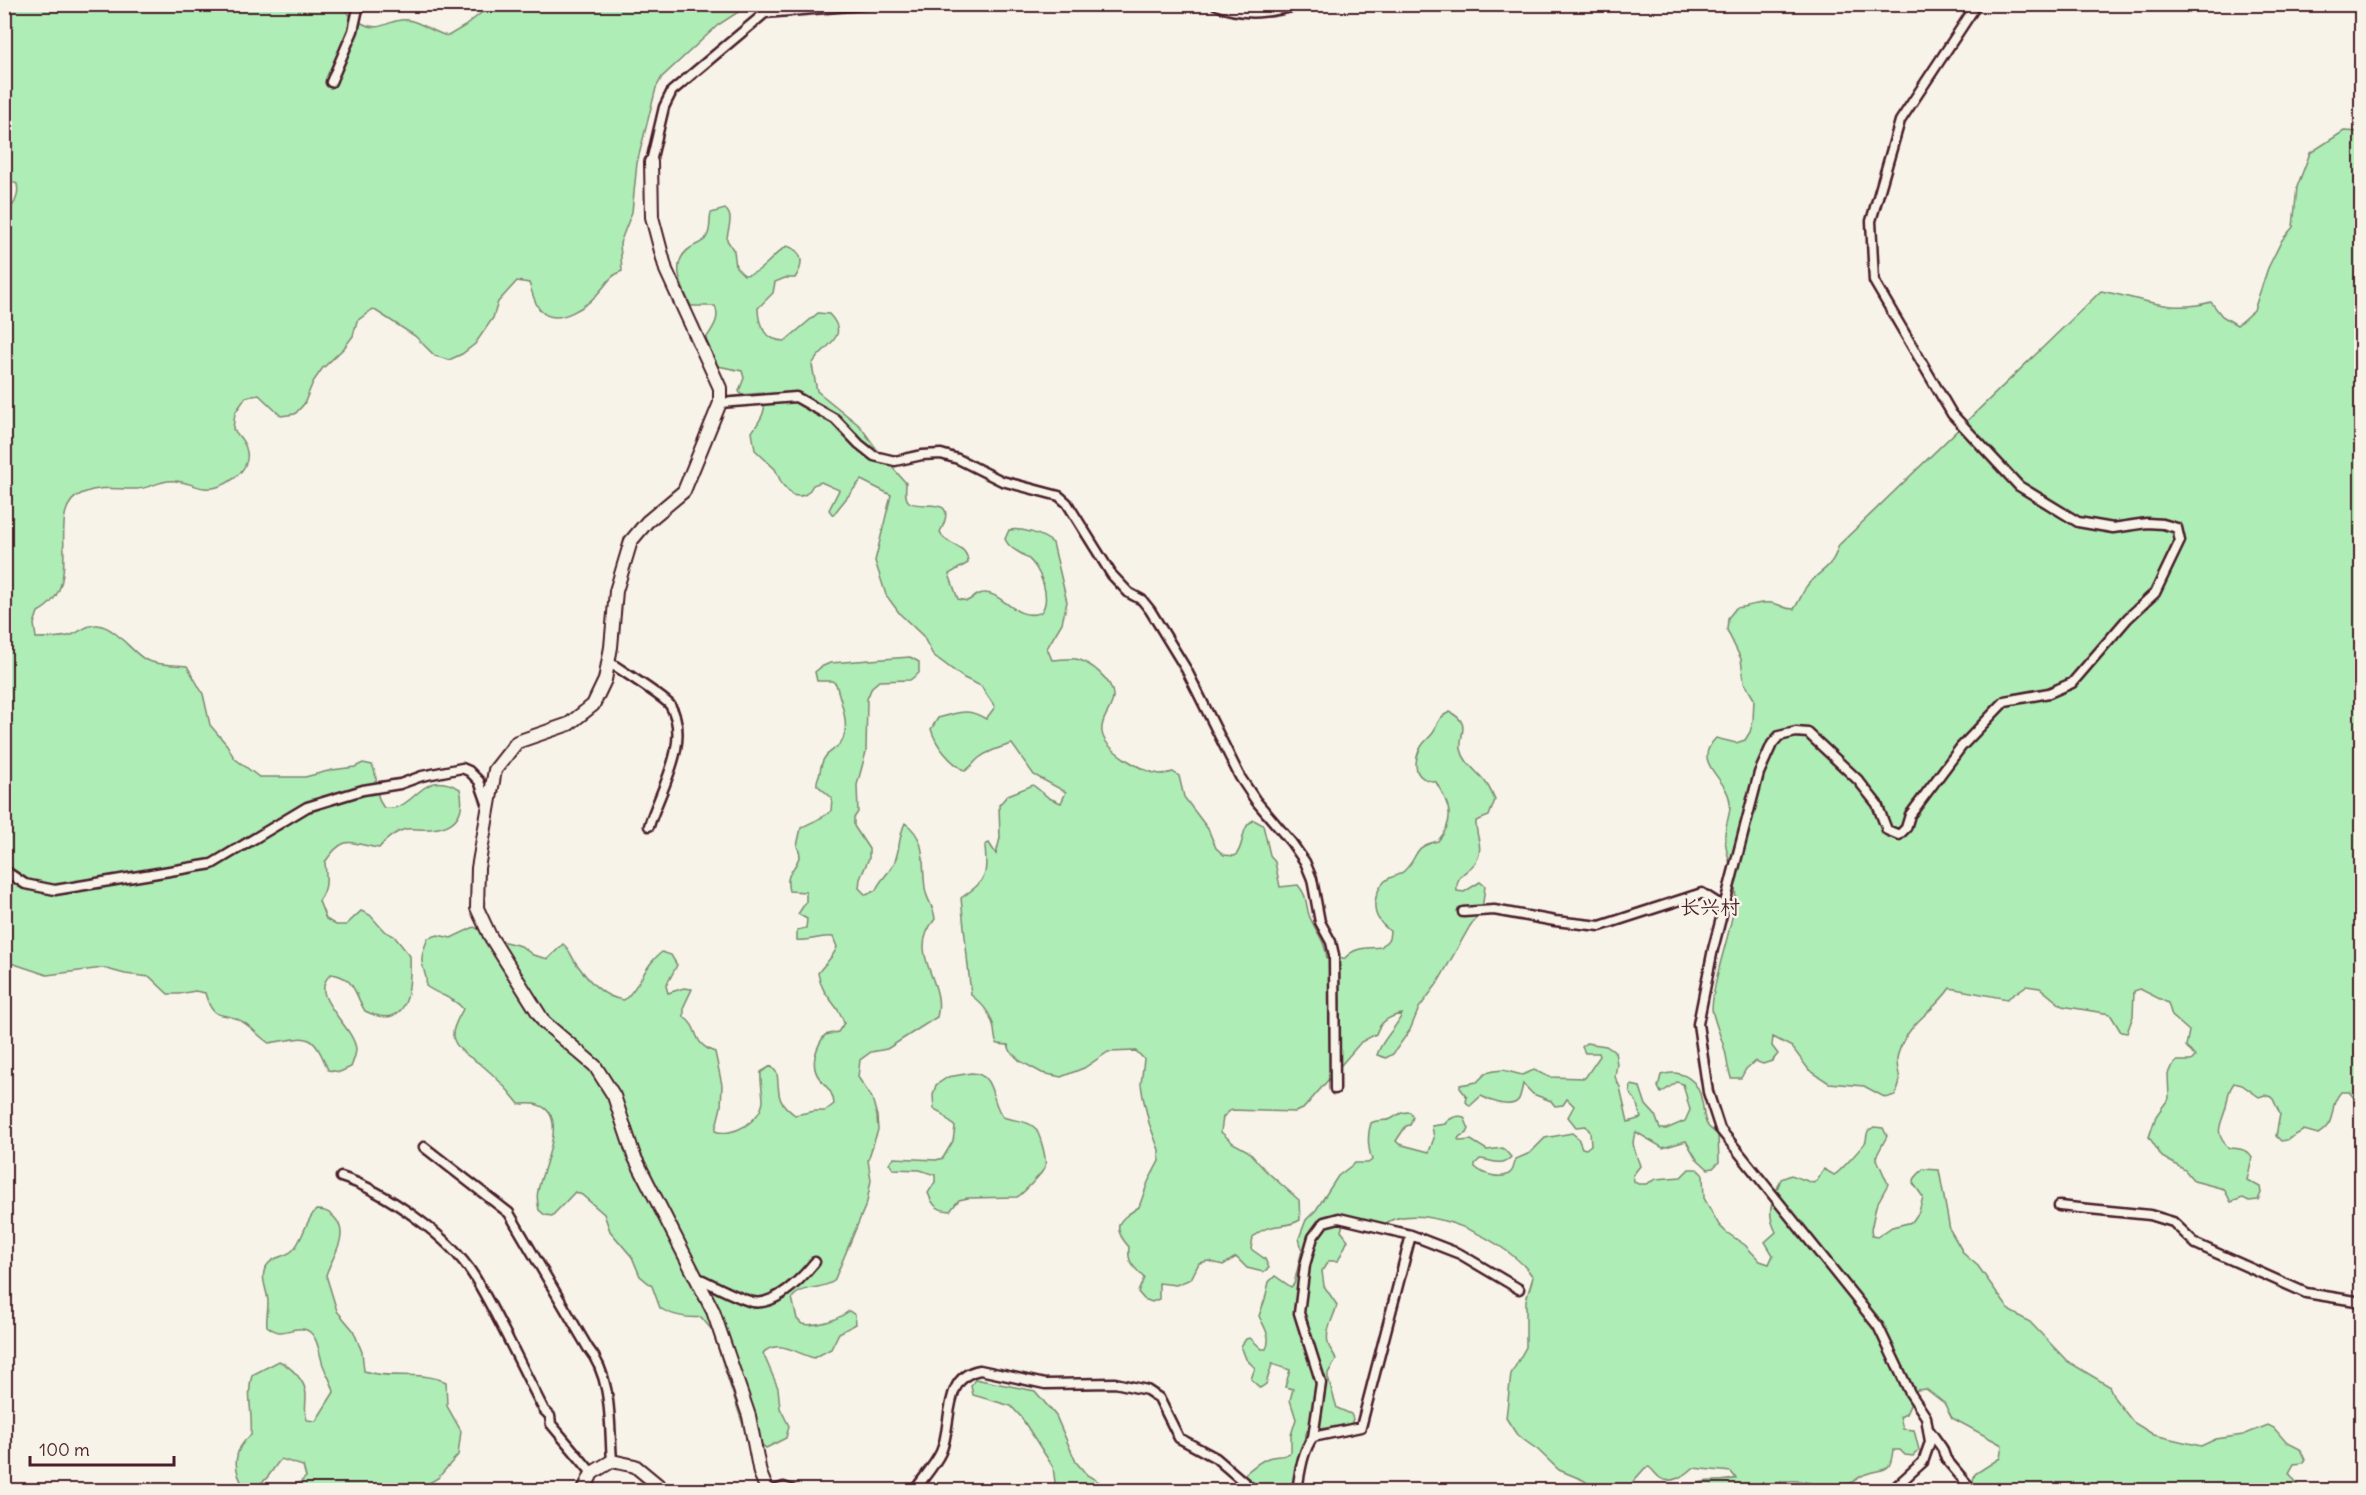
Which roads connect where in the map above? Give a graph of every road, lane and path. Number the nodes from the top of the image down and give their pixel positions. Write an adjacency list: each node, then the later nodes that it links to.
1 (359, 4): 7 (street)
2 (875, 4): 6 (street)
3 (1215, 4): 4 (street)
4 (1303, 4)
5 (1977, 4): 14 (street)
6 (765, 9): 8 (street)
7 (331, 82)
8 (651, 162): 9 (street)
9 (720, 403): 10 (street); 16 (street)
10 (608, 662): 11 (street); 12 (street)
11 (489, 808): 13 (street); 22 (street)
12 (649, 825)
13 (4, 870)
14 (1724, 907): 15 (street); 25 (street)
15 (1463, 912)
16 (1335, 1089)
17 (424, 1147): 27 (street)
18 (340, 1177): 28 (street)
19 (2059, 1206): 24 (street)
20 (1411, 1235): 23 (street); 26 (street); 26 (street)
21 (815, 1262): 22 (street)
22 (696, 1277): 31 (street)
23 (1519, 1288)
24 (2361, 1302)
25 (1928, 1428): 37 (street); 38 (street)
26 (1313, 1437): 36 (street)
27 (612, 1461): 28 (street); 30 (street)
28 (592, 1473): 29 (street)
29 (584, 1491)
30 (664, 1491)
31 (767, 1491)
32 (775, 1491): 33 (street)
33 (792, 1491)
34 (915, 1491): 35 (street)
35 (1253, 1491)
36 (1297, 1491)
37 (1892, 1491)
38 (1972, 1491)

